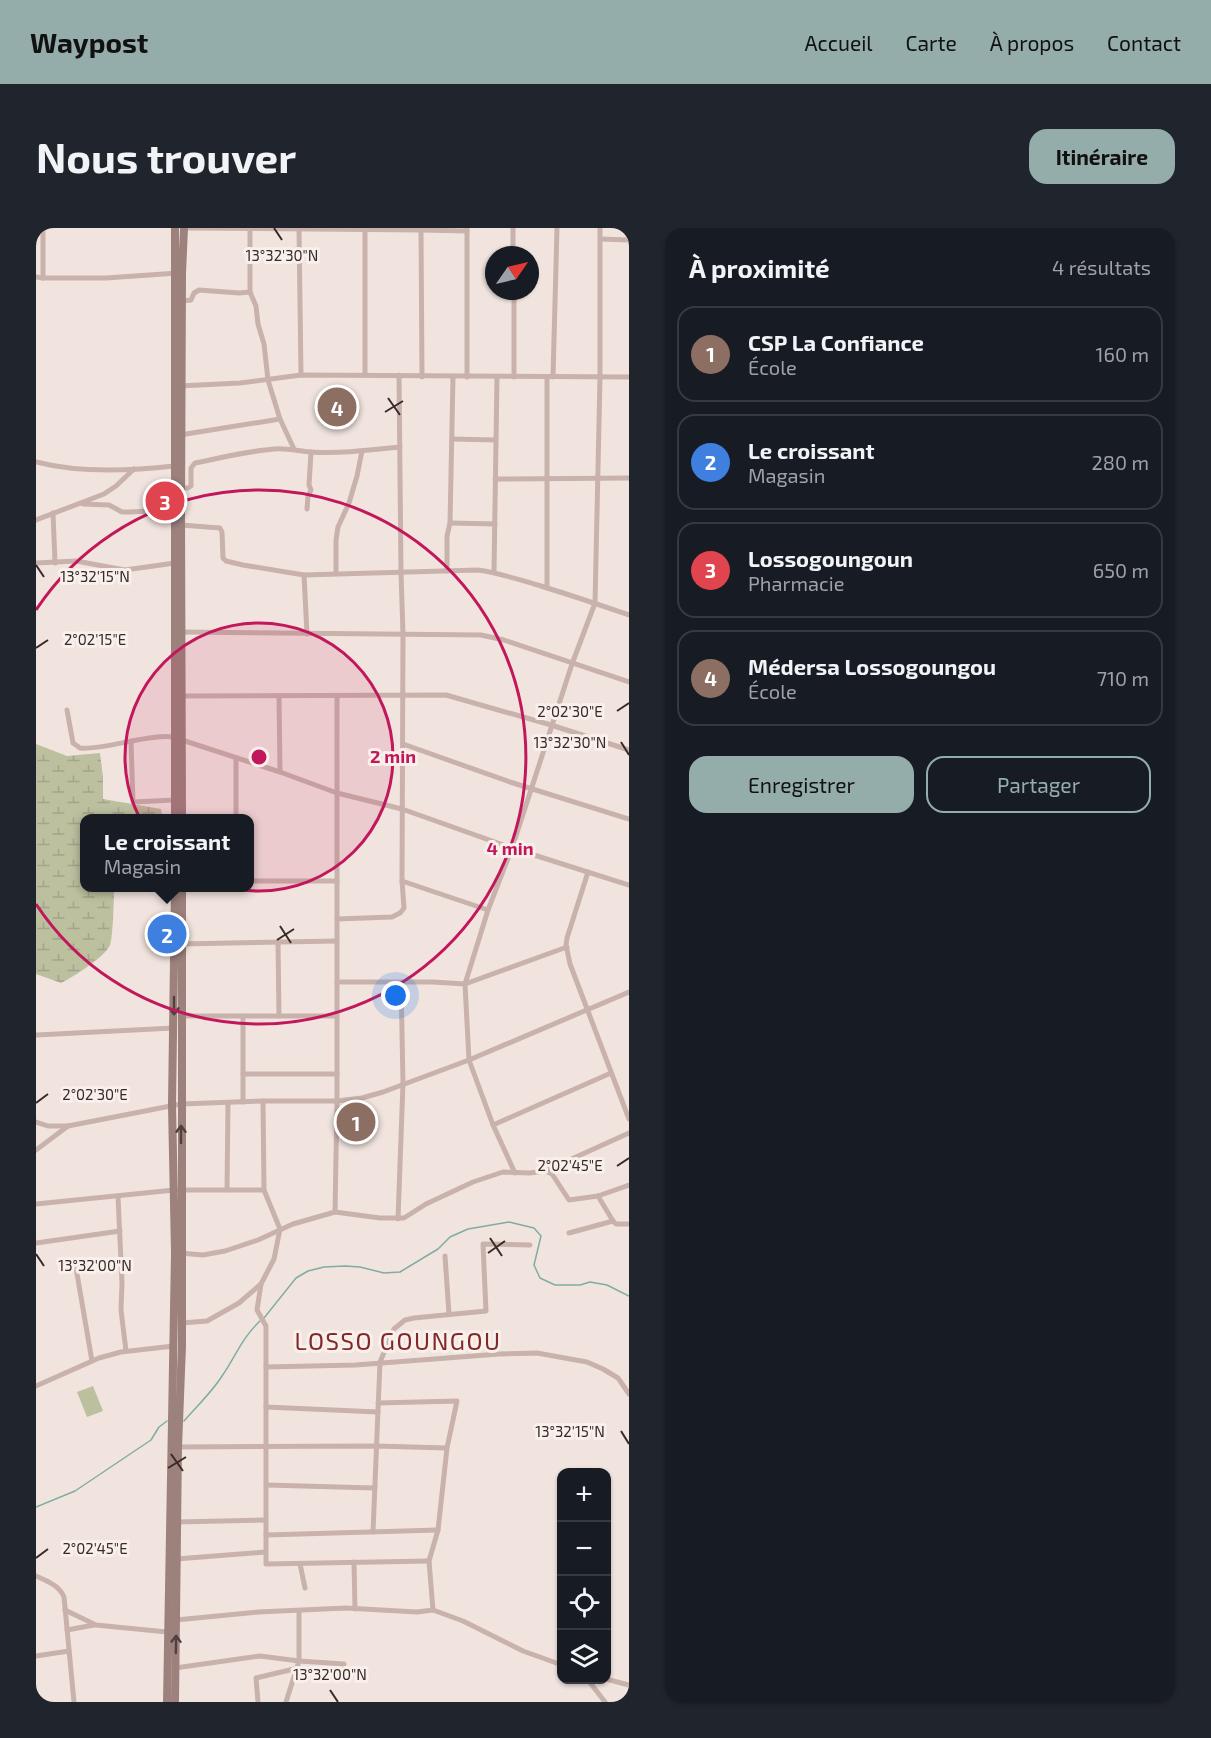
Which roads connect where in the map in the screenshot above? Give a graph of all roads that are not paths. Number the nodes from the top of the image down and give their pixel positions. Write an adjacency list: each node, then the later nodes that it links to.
1 (43, 228): 16 (street)
2 (175, 228): 15 (main road)
3 (183, 228): 4 (street); 15 (main road)
4 (250, 228): 8 (street); 17 (street)
5 (513, 228): 14 (street)
6 (556, 228): 28 (street)
7 (600, 228): 12 (street)
8 (299, 229): 11 (street); 20 (street)
9 (421, 229): 10 (street); 11 (street); 23 (street)
10 (467, 229): 25 (street)
11 (365, 230): 21 (street)
12 (600, 239): 13 (street); 30 (street)
13 (629, 240)
14 (513, 246)
15 (178, 273): 16 (street); 19 (main road); 32 (main road)
16 (39, 277)
17 (250, 292): 19 (street); 31 (street)
18 (513, 300): 27 (street)
19 (182, 301): 32 (main road)
20 (301, 375): 21 (street); 31 (street)
21 (365, 375): 22 (street)
22 (399, 375): 23 (street); 37 (street)
23 (422, 377): 24 (street)
24 (453, 377): 25 (street); 35 (street)
25 (467, 377): 26 (street)
26 (497, 377): 27 (street); 36 (street)
27 (514, 377): 28 (street)
28 (550, 377): 30 (street); 44 (street)
29 (629, 377): 30 (street)
30 (600, 378): 45 (street)
31 (268, 380): 32 (street); 33 (street)
32 (178, 386): 34 (main road)
33 (280, 418): 34 (street); 38 (street)
34 (178, 435): 42 (main road); 48 (main road)
35 (452, 439): 36 (street); 54 (street)
36 (496, 440): 47 (street)
37 (400, 447): 39 (street); 63 (street)
38 (294, 449): 40 (street); 48 (street)
39 (362, 451): 40 (street); 62 (street)
40 (311, 452): 50 (street)
41 (36, 462): 43 (street)
42 (174, 466): 43 (street); 51 (main road)
43 (134, 469): 49 (street)
44 (547, 478): 45 (street); 47 (street); 65 (street)
45 (598, 478): 46 (street); 66 (street)
46 (629, 478)
47 (495, 479): 55 (street)
48 (181, 488): 51 (main road)
49 (78, 504): 51 (street); 52 (street)
50 (307, 509)
51 (178, 511): 56 (main road); 59 (main road)
52 (53, 513): 53 (street); 58 (street)
53 (36, 520)
54 (450, 523): 55 (street); 60 (street)
55 (495, 524): 61 (street)
56 (181, 525): 64 (street); 68 (main road)
57 (36, 563): 58 (street)
58 (55, 563): 59 (street)
59 (176, 563): 68 (main road)
60 (447, 571): 61 (street); 63 (street)
61 (494, 572): 65 (street)
62 (336, 573): 63 (street); 64 (street)
63 (401, 573): 70 (street)
64 (304, 575): 69 (street)
65 (547, 588): 66 (street)
66 (596, 603): 67 (street); 71 (street)
67 (629, 615)
68 (178, 631): 69 (street); 73 (main road)
69 (307, 634): 70 (street)
70 (403, 634): 71 (street); 76 (street)
71 (572, 664): 72 (street); 78 (street)
72 (629, 682)
73 (178, 695): 74 (street); 79 (main road)
74 (279, 696): 75 (street); 84 (street)
75 (337, 696): 76 (street); 86 (street)
76 (402, 696): 78 (street); 81 (street)
77 (67, 711): 80 (street)
78 (551, 725): 82 (street); 85 (street)
79 (179, 738): 80 (street); 83 (street); 87 (main road); 90 (main road)
80 (131, 741): 87 (street)
81 (403, 744): 85 (street); 88 (street)
82 (629, 750)
83 (236, 758): 84 (street); 91 (street)
84 (280, 772): 86 (street)
85 (531, 788): 92 (street); 93 (street)
86 (337, 793): 88 (street); 96 (street)
87 (175, 800): 89 (main road)
88 (402, 809): 93 (street); 97 (street)
89 (175, 814)
90 (182, 814)
91 (236, 814)
92 (629, 819)
93 (512, 848): 94 (street); 101 (street)
94 (588, 872): 98 (street); 106 (street)
95 (254, 881): 96 (street)
96 (337, 881): 102 (street)
97 (402, 881): 101 (street); 102 (street)
98 (629, 885)
99 (175, 892): 105 (main road)
100 (182, 892): 105 (main road)
101 (488, 910): 109 (street)
102 (337, 919): 103 (street)
103 (337, 941): 104 (street); 107 (street)
104 (278, 942): 105 (street); 114 (street)
105 (178, 944): 112 (main road); 116 (main road, one-way to 116)
106 (567, 947): 109 (street); 111 (street)
107 (337, 982): 108 (street); 115 (street)
108 (401, 982): 109 (street); 122 (street)
109 (465, 984): 118 (street)
110 (629, 992): 111 (street)
111 (587, 1010): 118 (street); 119 (street)
112 (182, 1016): 113 (street); 127 (main road)
113 (243, 1016): 114 (street); 120 (street)
114 (279, 1016): 115 (street)
115 (337, 1016): 121 (street)
116 (173, 1028): 117 (street); 128 (main road)
117 (37, 1035)
118 (469, 1059): 122 (street); 131 (street)
119 (611, 1073): 129 (street); 131 (street)
120 (243, 1074): 121 (street); 125 (street)
121 (337, 1074): 124 (street)
122 (403, 1083): 124 (street); 145 (street)
123 (263, 1101): 124 (street); 125 (street); 140 (street)
124 (337, 1101): 144 (street)
125 (243, 1102): 126 (street)
126 (228, 1103): 127 (street); 139 (street)
127 (181, 1104): 128 (street); 138 (main road, one-way to 127)
128 (172, 1105): 132 (street); 138 (main road)
129 (629, 1119)
130 (36, 1122): 132 (street)
131 (494, 1125): 136 (street)
132 (68, 1126): 134 (street)
133 (629, 1133): 135 (street)
134 (36, 1150)
135 (545, 1171): 136 (street); 142 (street)
136 (515, 1173): 145 (street)
137 (629, 1185): 142 (street)
138 (178, 1190): 139 (street); 141 (street); 153 (main road)
139 (227, 1190): 140 (street)
140 (264, 1190): 148 (street)
141 (118, 1196): 143 (street); 149 (street)
142 (598, 1196): 146 (street)
143 (36, 1204)
144 (335, 1212): 145 (street); 148 (street)
145 (399, 1219)
146 (613, 1221): 147 (street); 150 (street)
147 (629, 1224)
148 (280, 1229): 153 (street); 156 (street)
149 (120, 1231): 151 (street); 160 (street)
150 (569, 1233)
151 (36, 1244)
152 (530, 1245): 157 (street)
153 (178, 1253): 158 (main road); 159 (main road)
154 (445, 1256): 157 (street)
155 (76, 1268): 161 (street)
156 (261, 1284): 158 (street); 163 (street)
157 (449, 1314): 162 (street)
158 (182, 1323): 159 (main road)
159 (177, 1346): 160 (street); 171 (main road); 194 (main road)
160 (126, 1351): 161 (street)
161 (92, 1361): 164 (street)
162 (380, 1362): 163 (street); 165 (street); 166 (street)
163 (266, 1366): 167 (street)
164 (36, 1385)
165 (629, 1394)
166 (378, 1404): 168 (street); 172 (street)
167 (266, 1407): 168 (street); 169 (street)
168 (378, 1412): 170 (street)
169 (266, 1446): 170 (street); 171 (street); 173 (street)
170 (376, 1446): 172 (street); 174 (street)
171 (178, 1447): 176 (main road)
172 (447, 1448): 177 (street)
173 (266, 1485): 174 (street); 175 (street)
174 (375, 1488): 178 (street)
175 (266, 1520): 176 (street); 179 (street)
176 (176, 1522): 181 (main road)
177 (438, 1530): 178 (street); 182 (street)
178 (373, 1532): 179 (street)
179 (266, 1535): 180 (street)
180 (266, 1552): 181 (street); 184 (street)
181 (176, 1559): 191 (main road)
182 (429, 1561): 183 (street); 189 (street)
183 (354, 1562): 184 (street); 187 (street)
184 (300, 1564): 186 (street)
185 (37, 1578): 188 (street)
186 (305, 1588)
187 (356, 1609): 189 (street); 190 (street)
188 (65, 1610): 192 (street); 193 (street)
189 (433, 1610): 199 (street)
190 (299, 1611): 191 (street); 197 (street)
191 (176, 1620): 200 (main road, one-way to 191)
192 (96, 1625): 193 (street); 194 (street)
193 (67, 1630): 195 (street)
194 (167, 1632): 206 (main road)
195 (69, 1651): 196 (street); 205 (street)
196 (36, 1656)
197 (299, 1661): 198 (street); 200 (street); 201 (street)
198 (344, 1664)
199 (557, 1664)
200 (176, 1668): 207 (main road)
201 (298, 1668): 208 (street); 209 (street)
202 (611, 1680): 204 (street)
203 (591, 1684): 210 (street)
204 (629, 1685)
205 (74, 1702)
206 (167, 1702)
207 (175, 1702)
208 (258, 1702)
209 (286, 1702)
210 (605, 1702)

